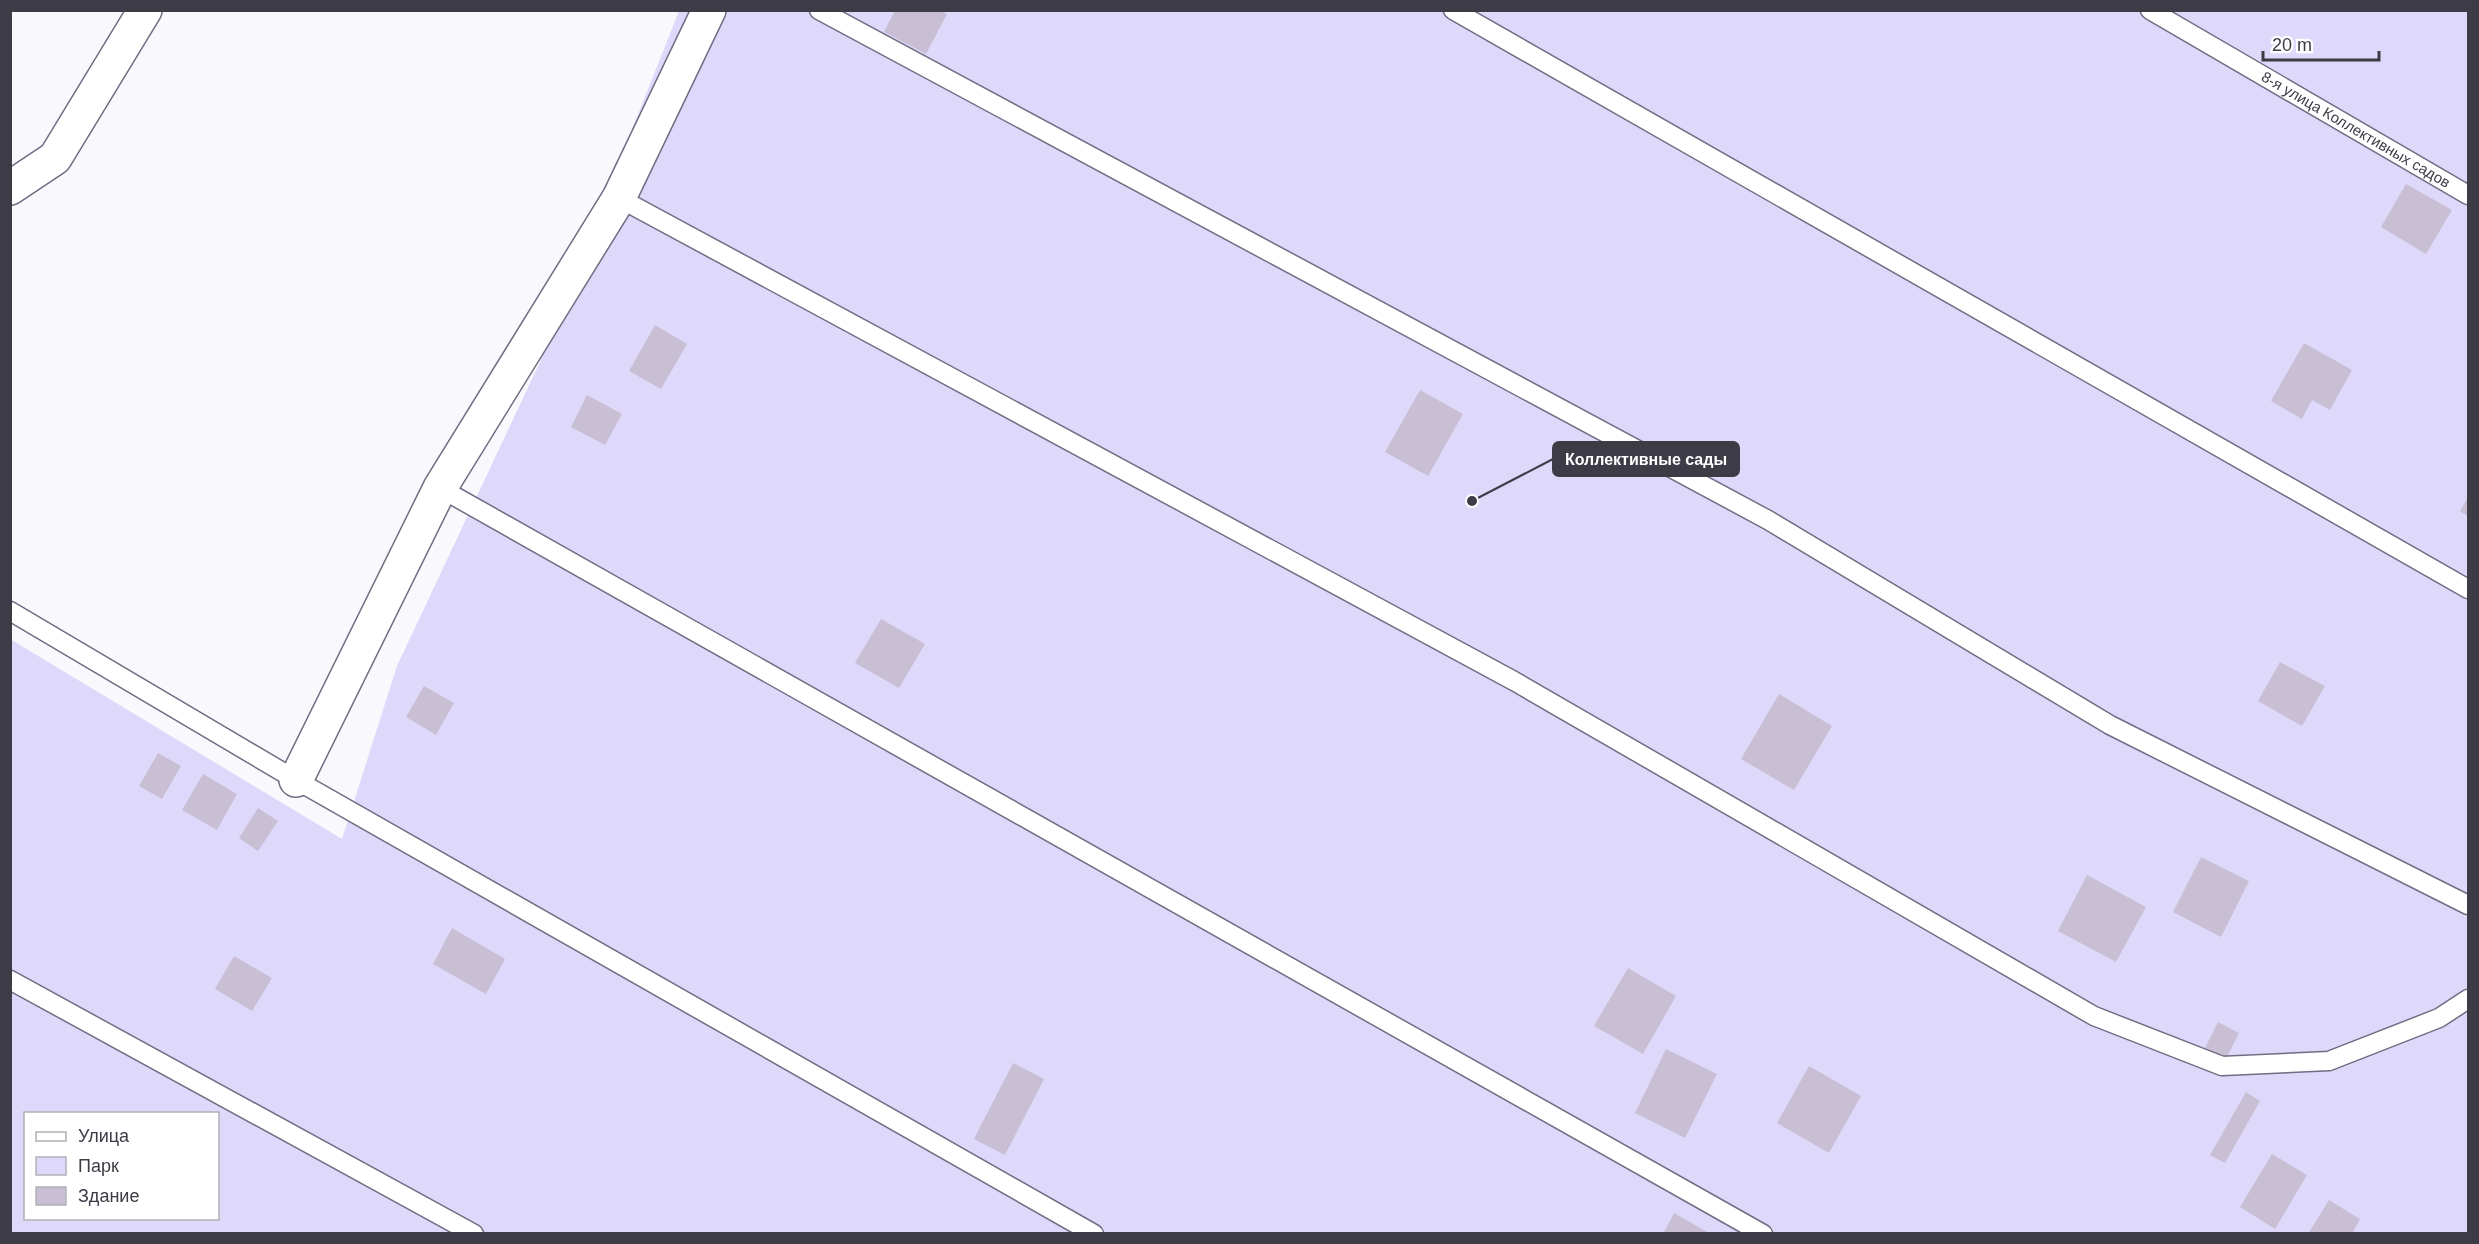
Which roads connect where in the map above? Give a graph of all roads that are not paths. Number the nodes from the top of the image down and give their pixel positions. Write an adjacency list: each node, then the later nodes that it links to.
1 (145, 10): 6 (street)
2 (709, 10): 8 (street)
3 (819, 10): 13 (lane)
4 (1453, 10): 10 (lane)
5 (2150, 10): 7 (lane, 8-я улица Коллективных садов)
6 (10, 188)
7 (2469, 195)
8 (619, 198): 9 (street); 15 (lane)
9 (440, 488): 12 (street); 18 (lane)
10 (2469, 589)
11 (10, 611): 12 (lane)
12 (296, 780): 17 (lane)
13 (2469, 905)
14 (10, 980): 16 (lane)
15 (2469, 999)
16 (474, 1233)
17 (1094, 1233)
18 (1763, 1233)

